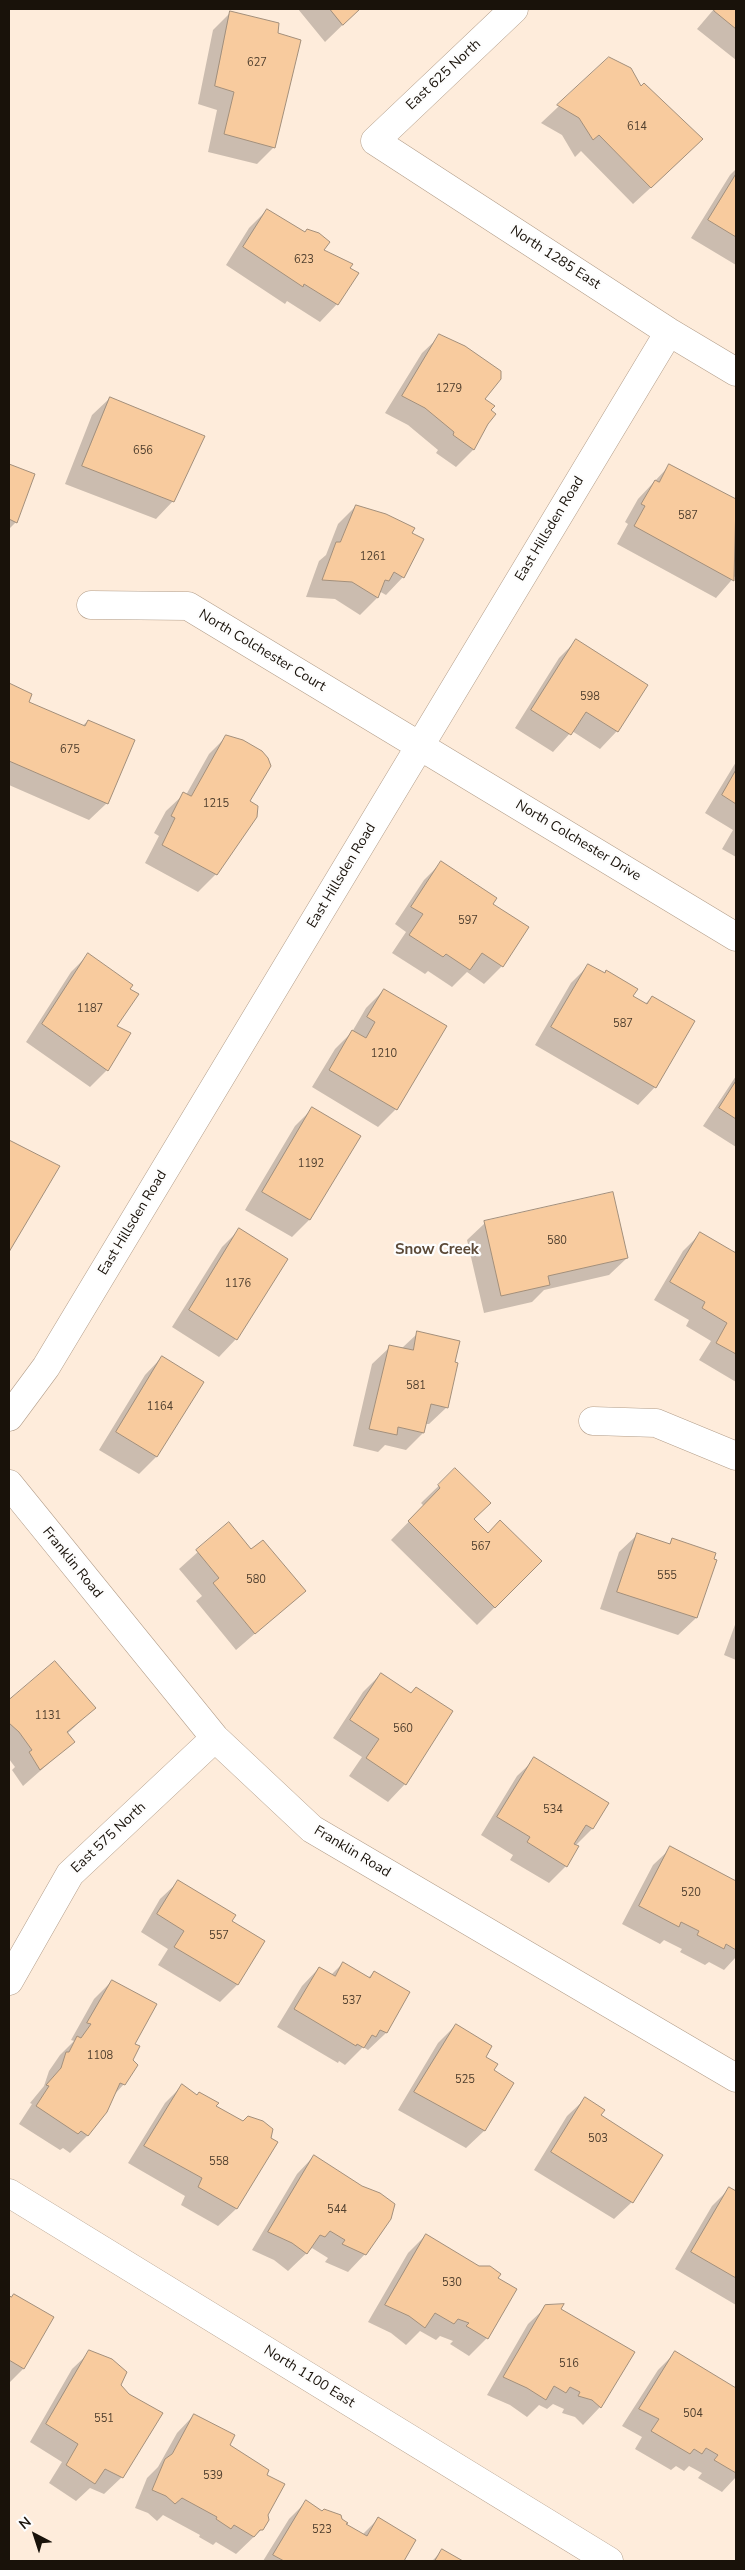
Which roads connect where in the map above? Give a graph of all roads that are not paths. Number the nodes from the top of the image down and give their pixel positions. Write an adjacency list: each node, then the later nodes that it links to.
1 (514, 9): 2 (street, East 625 North)
2 (375, 141): 3 (street, North 1285 East)
3 (669, 332): 4 (street, North 1285 East); 6 (street, East Hillsden Road)
4 (736, 372)
5 (90, 605): 6 (street, North Colchester Court)
6 (420, 746): 7 (street, North Colchester Drive); 8 (street, East Hillsden Road)
7 (736, 937)
8 (9, 1417)
9 (593, 1421): 10 (street)
10 (736, 1456)
11 (9, 1484): 12 (street, Franklin Road)
12 (215, 1738): 13 (street, East 575 North); 14 (street, Franklin Road)
13 (9, 1981)
14 (736, 2078)
15 (9, 2193): 16 (street, North 1100 East)
16 (609, 2561)

